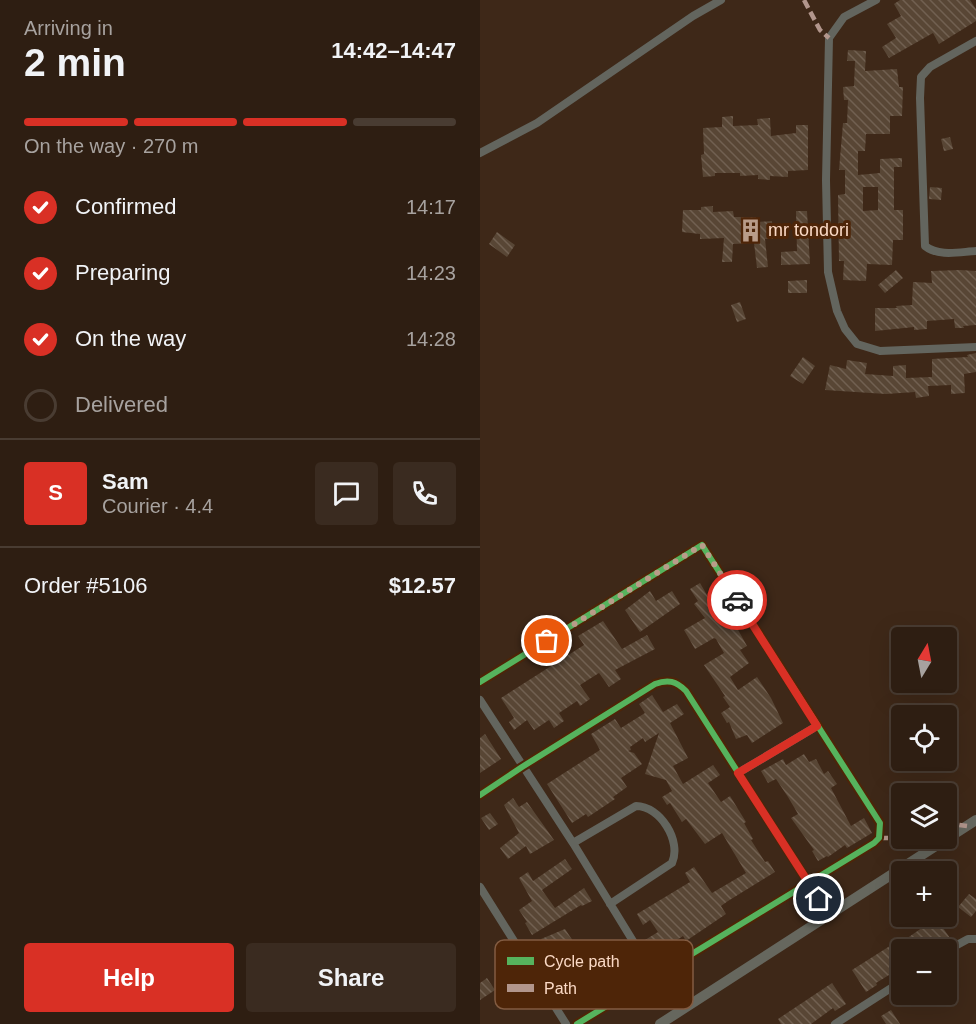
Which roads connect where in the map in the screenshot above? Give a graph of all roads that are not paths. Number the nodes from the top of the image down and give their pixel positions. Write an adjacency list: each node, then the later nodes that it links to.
1 (721, 0): 4 (street)
2 (876, 0): 6 (street)
3 (976, 41): 5 (street)
4 (480, 153)
5 (976, 251)
6 (976, 347)
7 (480, 682): 9 (street)
8 (480, 700): 10 (street)
9 (817, 726): 11 (street); 15 (street)
10 (522, 767): 11 (street); 12 (street); 14 (street)
11 (738, 773): 15 (street)
12 (480, 795)
13 (976, 820): 18 (street)
14 (573, 843): 17 (street); 17 (street)
15 (809, 883): 18 (street); 23 (street)
16 (480, 887): 20 (street)
17 (610, 904): 21 (street)
18 (829, 915): 25 (street)
19 (976, 939): 22 (street)
20 (513, 940)
21 (632, 940)
22 (957, 945)
23 (693, 954)
24 (891, 988): 32 (street)
25 (693, 1003)
26 (557, 1009): 29 (street)
27 (602, 1009): 30 (street)
28 (683, 1009): 31 (street)
29 (566, 1024)
30 (577, 1024)
31 (660, 1024)
32 (835, 1024)

